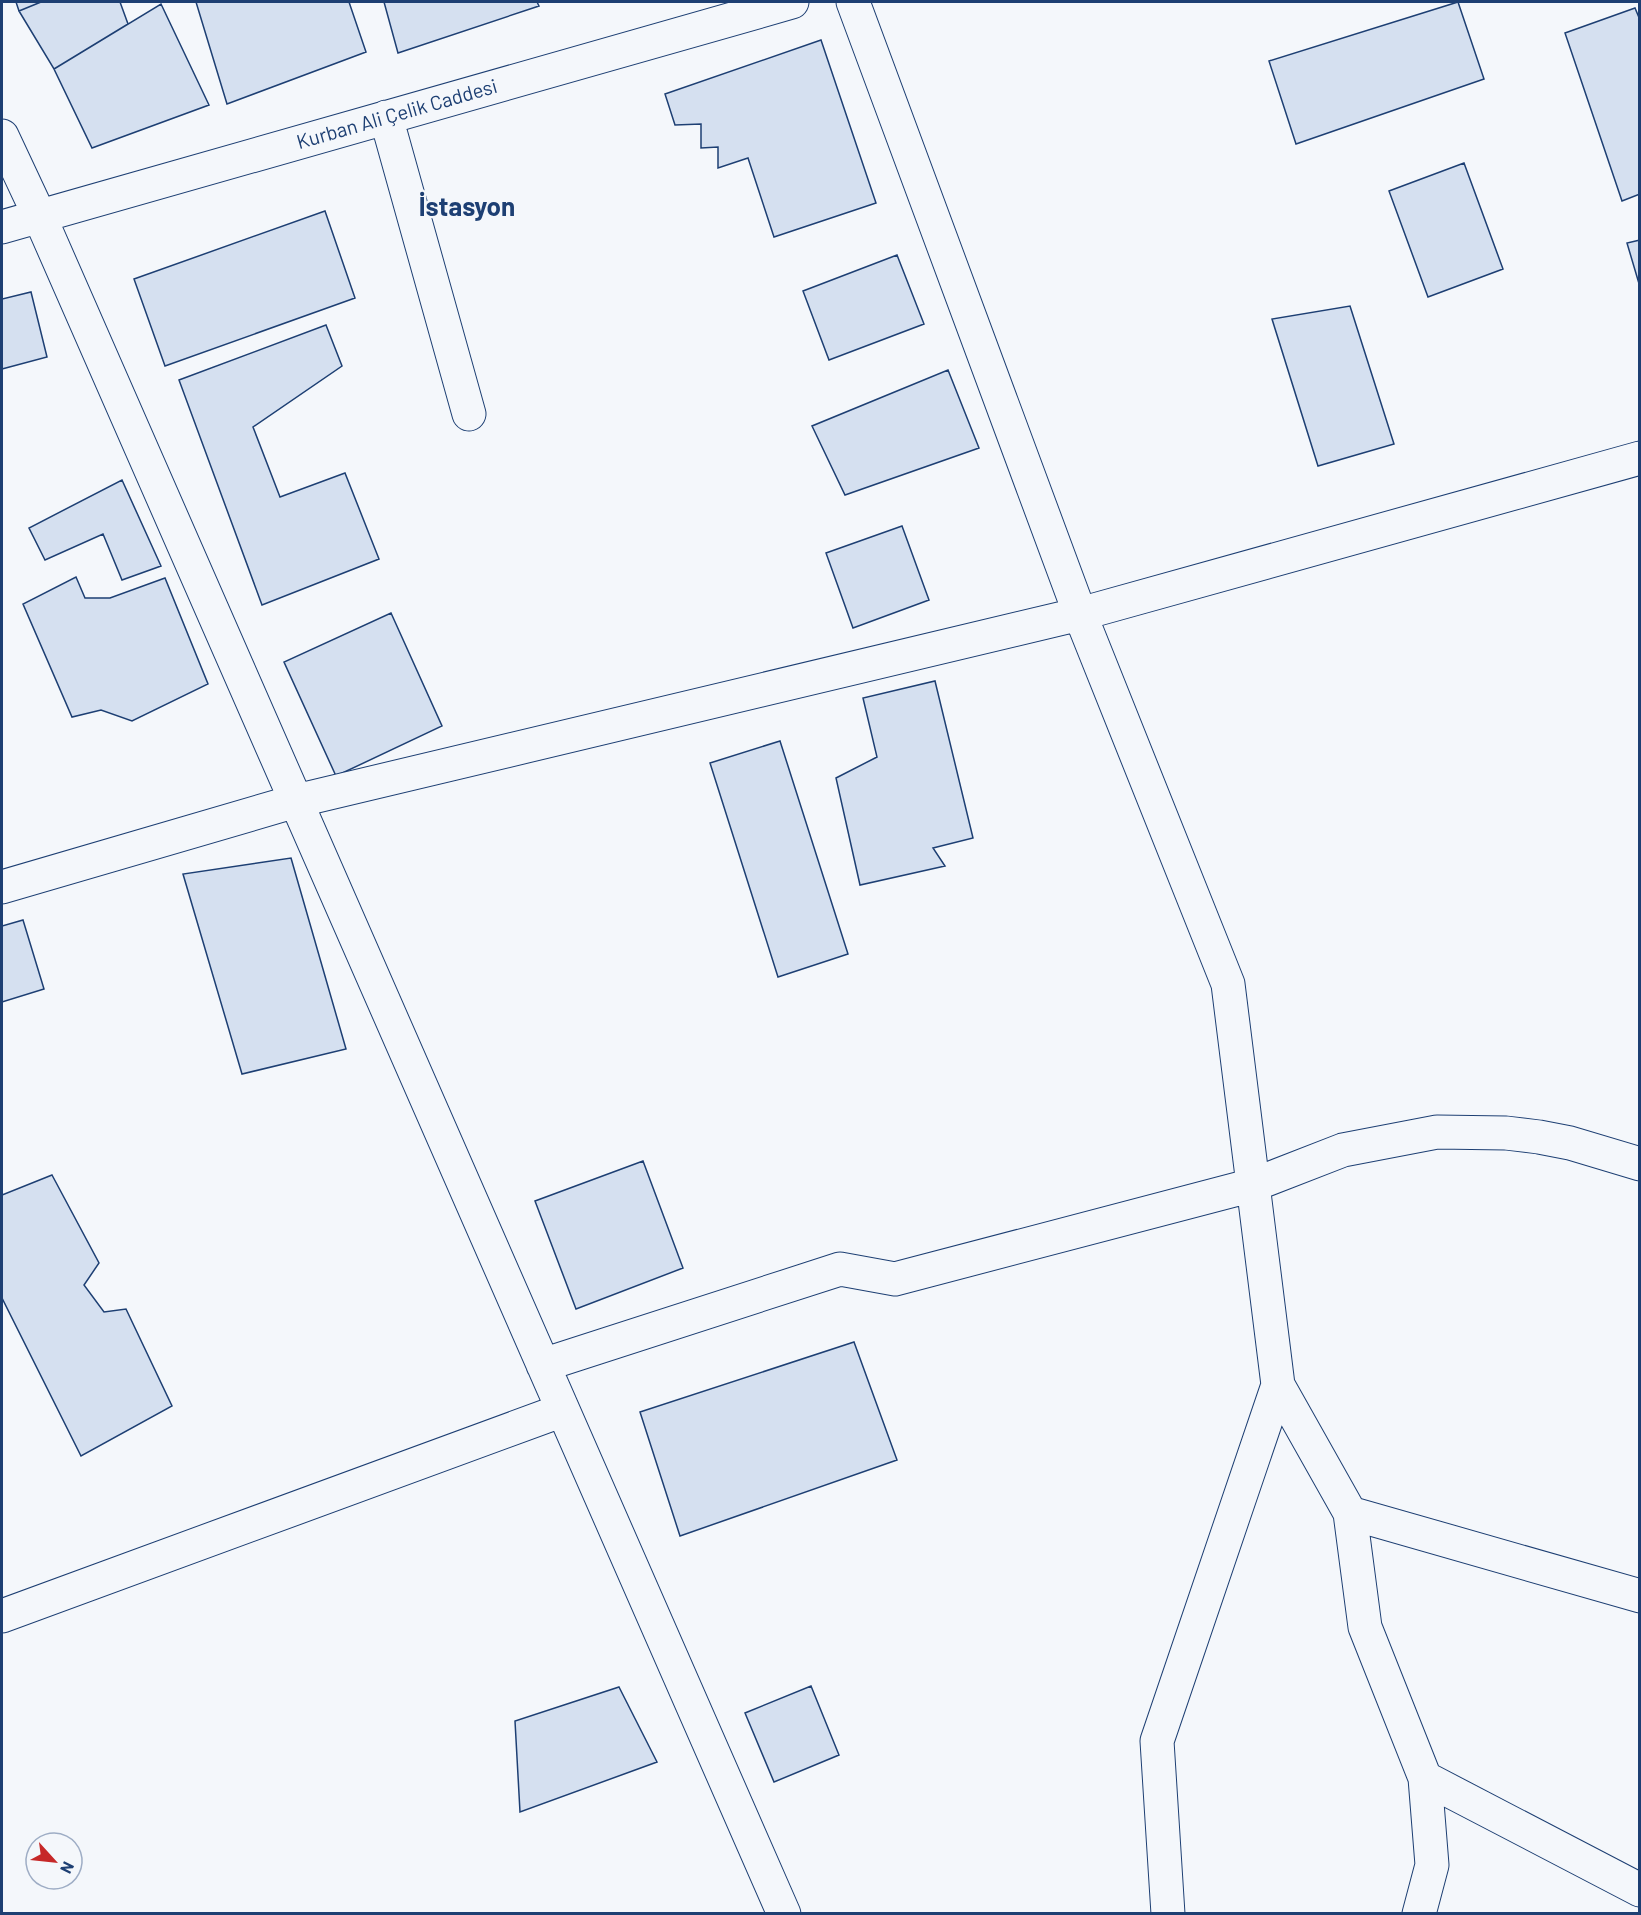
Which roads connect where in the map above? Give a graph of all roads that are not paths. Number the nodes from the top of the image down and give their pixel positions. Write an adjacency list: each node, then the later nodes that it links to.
1 (792, 2): 3 (street, Kurban Ali Çelik Caddesi)
2 (853, 2): 9 (street)
3 (386, 117): 5 (street, Kurban Ali Çelik Caddesi); 7 (street)
4 (2, 135): 5 (street)
5 (39, 215): 6 (street, Kurban Ali Çelik Caddesi); 10 (street)
6 (2, 227)
7 (469, 414)
8 (1640, 458): 9 (street)
9 (1080, 614): 10 (street); 13 (street)
10 (296, 801): 11 (street); 14 (street)
11 (2, 887)
12 (1640, 1164): 13 (street)
13 (1253, 1185): 14 (street); 15 (street)
14 (543, 1365): 16 (street)
15 (1278, 1385): 17 (street); 23 (street)
16 (563, 1410): 19 (street); 22 (street)
17 (1350, 1513): 18 (street); 20 (street)
18 (1640, 1596)
19 (2, 1616)
20 (1425, 1778): 21 (street); 24 (street)
21 (1640, 1890)
22 (784, 1914)
23 (1168, 1914)
24 (1419, 1914)

